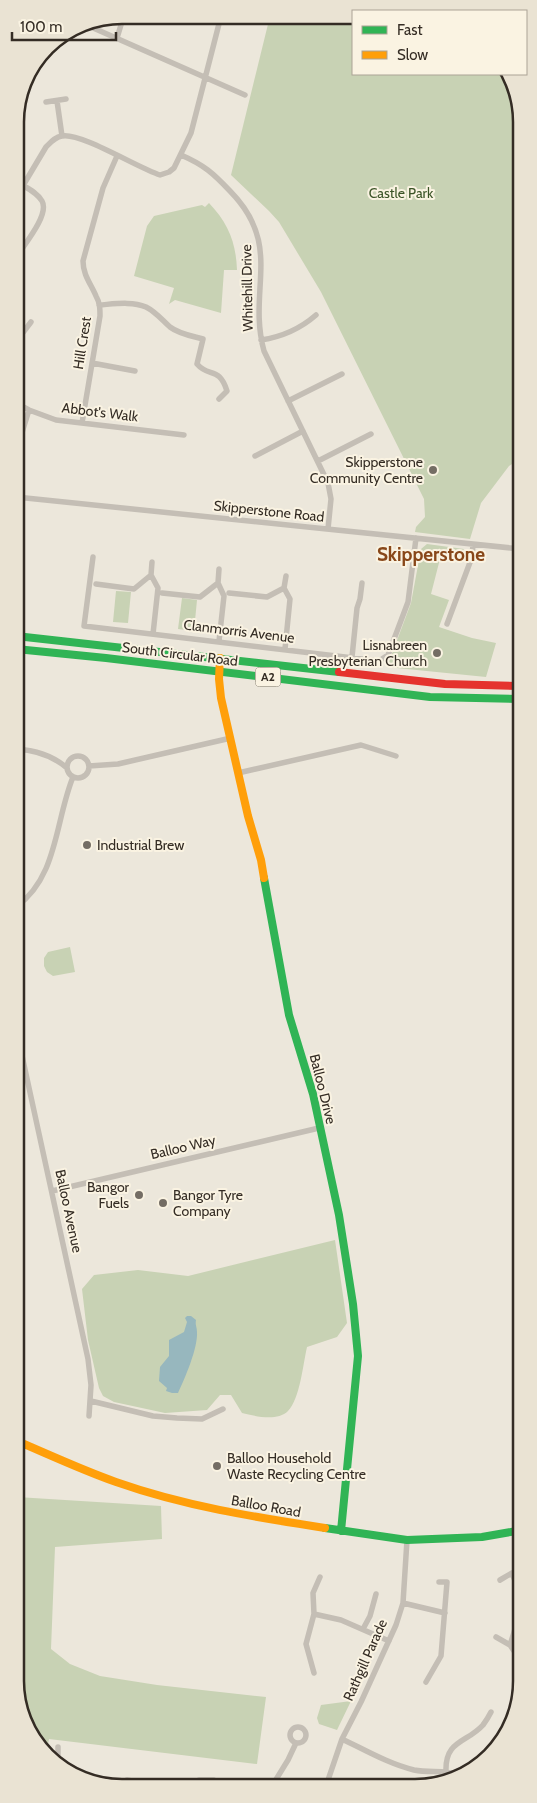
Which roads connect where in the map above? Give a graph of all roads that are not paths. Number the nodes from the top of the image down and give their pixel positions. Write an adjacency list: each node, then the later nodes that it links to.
1 (121, 24): 4 (street)
2 (219, 24): 5 (street)
3 (93, 28): 4 (street)
4 (117, 38): 5 (street)
5 (205, 78): 6 (street); 11 (street)
6 (245, 95)
7 (66, 99): 8 (street)
8 (57, 101): 9 (street); 10 (street)
9 (46, 102)
10 (62, 136): 12 (street); 13 (street)
11 (181, 155): 12 (street); 19 (street, Whitehill Drive)
12 (117, 156): 15 (street, Hill Crest)
13 (24, 186): 14 (street)
14 (24, 245)
15 (99, 305): 20 (street, Hill Crest); 23 (street)
16 (316, 315): 19 (street)
17 (31, 322): 18 (street)
18 (24, 332)
19 (261, 340): 24 (street, Whitehill Drive)
20 (92, 363): 21 (street); 27 (street, Hill Crest)
21 (135, 371)
22 (342, 374): 24 (street)
23 (219, 399)
24 (288, 401): 29 (street, Whitehill Drive)
25 (24, 407): 26 (street, Abbot's Walk)
26 (29, 410): 27 (street, Abbot's Walk); 28 (street)
27 (82, 423): 31 (street, Abbot's Walk)
28 (24, 426)
29 (303, 431): 32 (street); 33 (street, Whitehill Drive)
30 (371, 434): 33 (street)
31 (184, 435)
32 (255, 456)
33 (318, 462): 35 (street, Whitehill Drive)
34 (24, 498): 35 (street, Skipperstone Road)
35 (328, 529): 36 (street, Skipperstone Road)
36 (416, 538): 37 (street, Skipperstone Road); 56 (street, Clanmorris Avenue)
37 (473, 544): 38 (street, Skipperstone Road); 50 (street)
38 (513, 548)
39 (93, 557): 51 (street, Clanmorris Avenue)
40 (152, 562): 42 (street)
41 (219, 569): 44 (street)
42 (151, 575): 46 (street); 51 (street)
43 (286, 576): 47 (street)
44 (218, 583): 48 (street); 53 (street)
45 (362, 583): 56 (street)
46 (96, 584)
47 (284, 588): 49 (street); 54 (street)
48 (162, 592)
49 (229, 593)
50 (447, 624)
51 (153, 634): 53 (street, Clanmorris Avenue)
52 (24, 637): 57 (main road, South Circular Road / A2)
53 (219, 641): 54 (street, Clanmorris Avenue)
54 (285, 649): 56 (street, Clanmorris Avenue)
55 (24, 650): 57 (main road, South Circular Road / A2)
56 (352, 657)
57 (220, 665): 58 (main road, South Circular Road / A2); 59 (main road, South Circular Road / A2); 60 (main road, Balloo Drive)
58 (513, 686)
59 (513, 699)
60 (231, 738): 63 (street); 65 (main road, Balloo Drive)
61 (24, 750): 64 (street)
62 (396, 756): 65 (street)
63 (89, 766): 64 (street); 66 (street)
64 (67, 768): 66 (street)
65 (238, 772): 69 (main road, Balloo Drive)
66 (73, 777): 67 (street)
67 (24, 900)
68 (24, 1064): 70 (street, Balloo Avenue)
69 (319, 1128): 70 (street, Balloo Way); 75 (main road, Balloo Drive)
70 (52, 1191): 71 (street, Balloo Avenue)
71 (91, 1401): 72 (street); 73 (street, Balloo Avenue)
72 (222, 1409)
73 (89, 1416)
74 (24, 1444): 75 (main road, Balloo Road)
75 (341, 1531): 77 (main road, Balloo Road)
76 (513, 1532): 77 (main road, Balloo Road)
77 (408, 1540): 83 (street, Rathgill Parade)
78 (513, 1576): 80 (street)
79 (320, 1577): 85 (street)
80 (500, 1580)
81 (439, 1582): 84 (street)
82 (376, 1594): 86 (street)
83 (403, 1603): 84 (street); 89 (street, Rathgill Parade)
84 (445, 1613): 93 (street)
85 (314, 1614): 86 (street); 92 (street)
86 (363, 1629): 89 (street)
87 (513, 1636): 90 (street)
88 (496, 1637): 90 (street)
89 (389, 1641): 95 (street, Rathgill Parade)
90 (510, 1645): 91 (street)
91 (513, 1650)
92 (314, 1673)
93 (426, 1682)
94 (492, 1712): 99 (street)
95 (342, 1739): 99 (street); 102 (street, Rathgill Parade)
96 (296, 1743): 101 (street)
97 (58, 1747): 98 (street)
98 (58, 1756)
99 (446, 1771): 100 (street)
100 (452, 1772)
101 (276, 1779)
102 (328, 1779)

